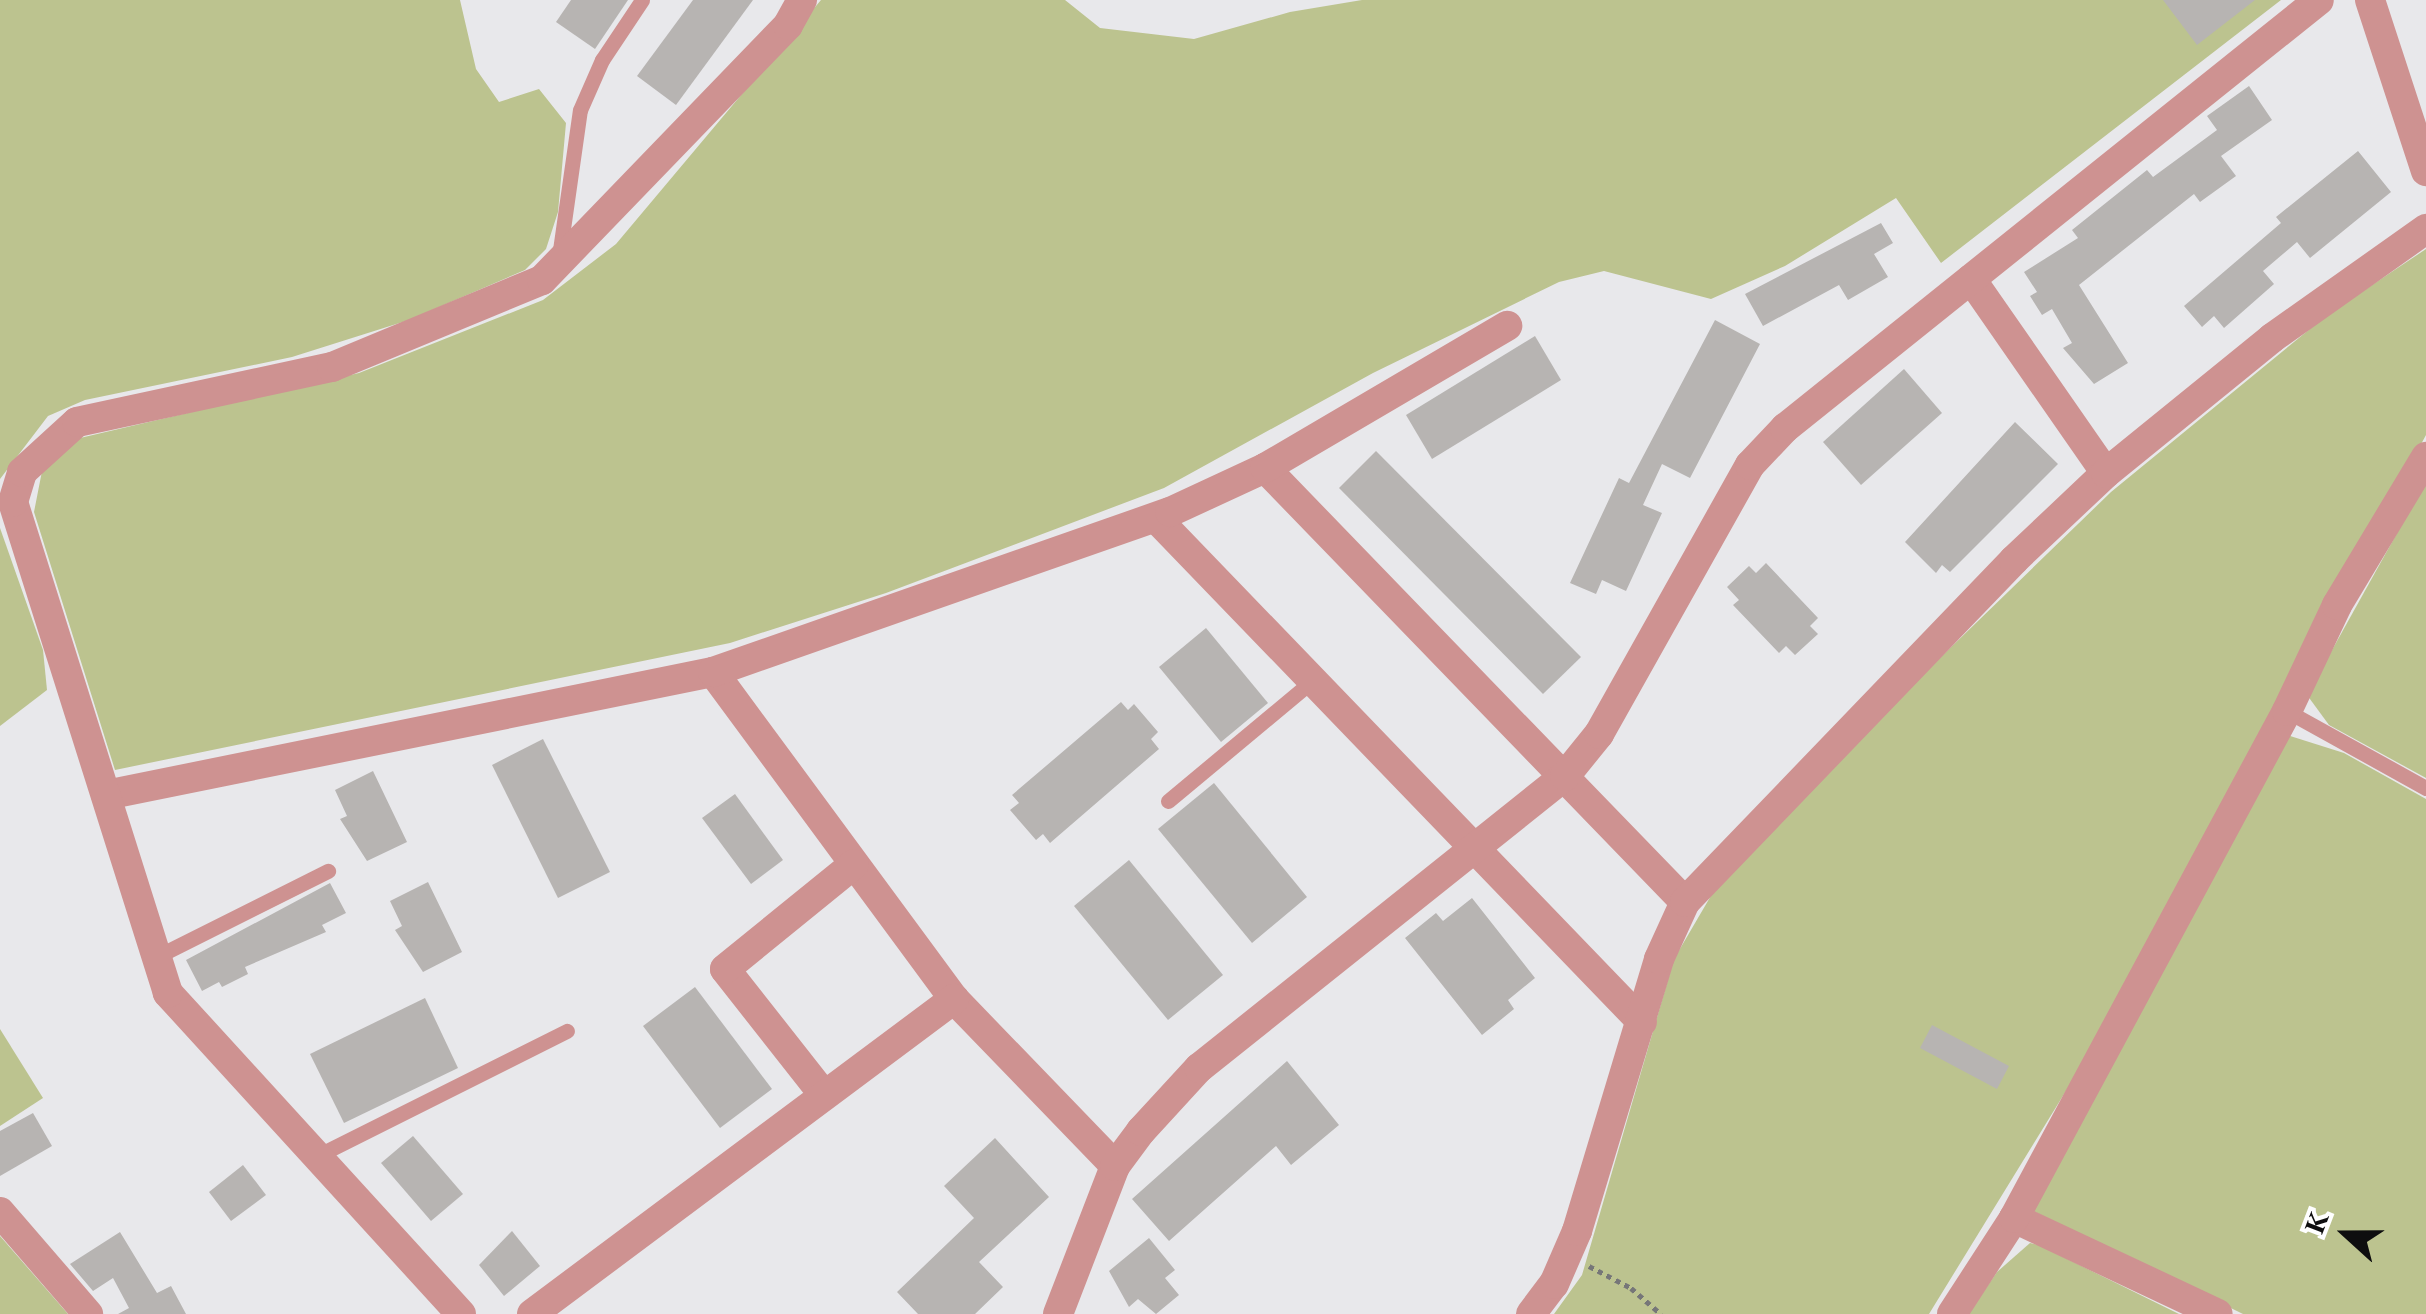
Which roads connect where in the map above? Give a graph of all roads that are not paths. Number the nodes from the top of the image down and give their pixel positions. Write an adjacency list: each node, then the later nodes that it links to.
1 (642, 0): 7 (lane)
2 (802, 0): 7 (street)
3 (2320, 0): 8 (street)
4 (2370, 0): 5 (street)
5 (2426, 170)
6 (2426, 229): 12 (street)
7 (558, 266): 19 (street)
8 (1971, 279): 12 (street); 17 (street)
9 (1507, 326): 11 (street)
10 (2426, 457): 16 (street)
11 (1265, 468): 13 (street); 17 (street)
12 (2106, 473): 24 (street)
13 (1156, 518): 14 (street); 15 (street)
14 (712, 672): 19 (street); 22 (street)
15 (1313, 680): 20 (lane); 21 (street)
16 (2287, 711): 18 (lane); 33 (street)
17 (1565, 776): 21 (street); 24 (street)
18 (2426, 788)
19 (106, 794): 25 (street)
20 (1168, 801)
21 (1476, 847): 27 (street); 31 (street)
22 (854, 864): 26 (street); 29 (street)
23 (328, 871): 25 (lane)
24 (1685, 902): 27 (street)
25 (152, 959): 30 (street)
26 (954, 998): 29 (street); 31 (street)
27 (1642, 1022): 38 (street)
28 (566, 1031): 30 (lane)
29 (824, 1095): 36 (street)
30 (321, 1154): 35 (street)
31 (1114, 1166): 37 (street)
32 (0, 1212): 34 (street)
33 (2014, 1218): 39 (street); 40 (street)
34 (88, 1314)
35 (460, 1314)
36 (532, 1314)
37 (1058, 1314)
38 (1530, 1314)
39 (1952, 1314)
40 (2218, 1314)

